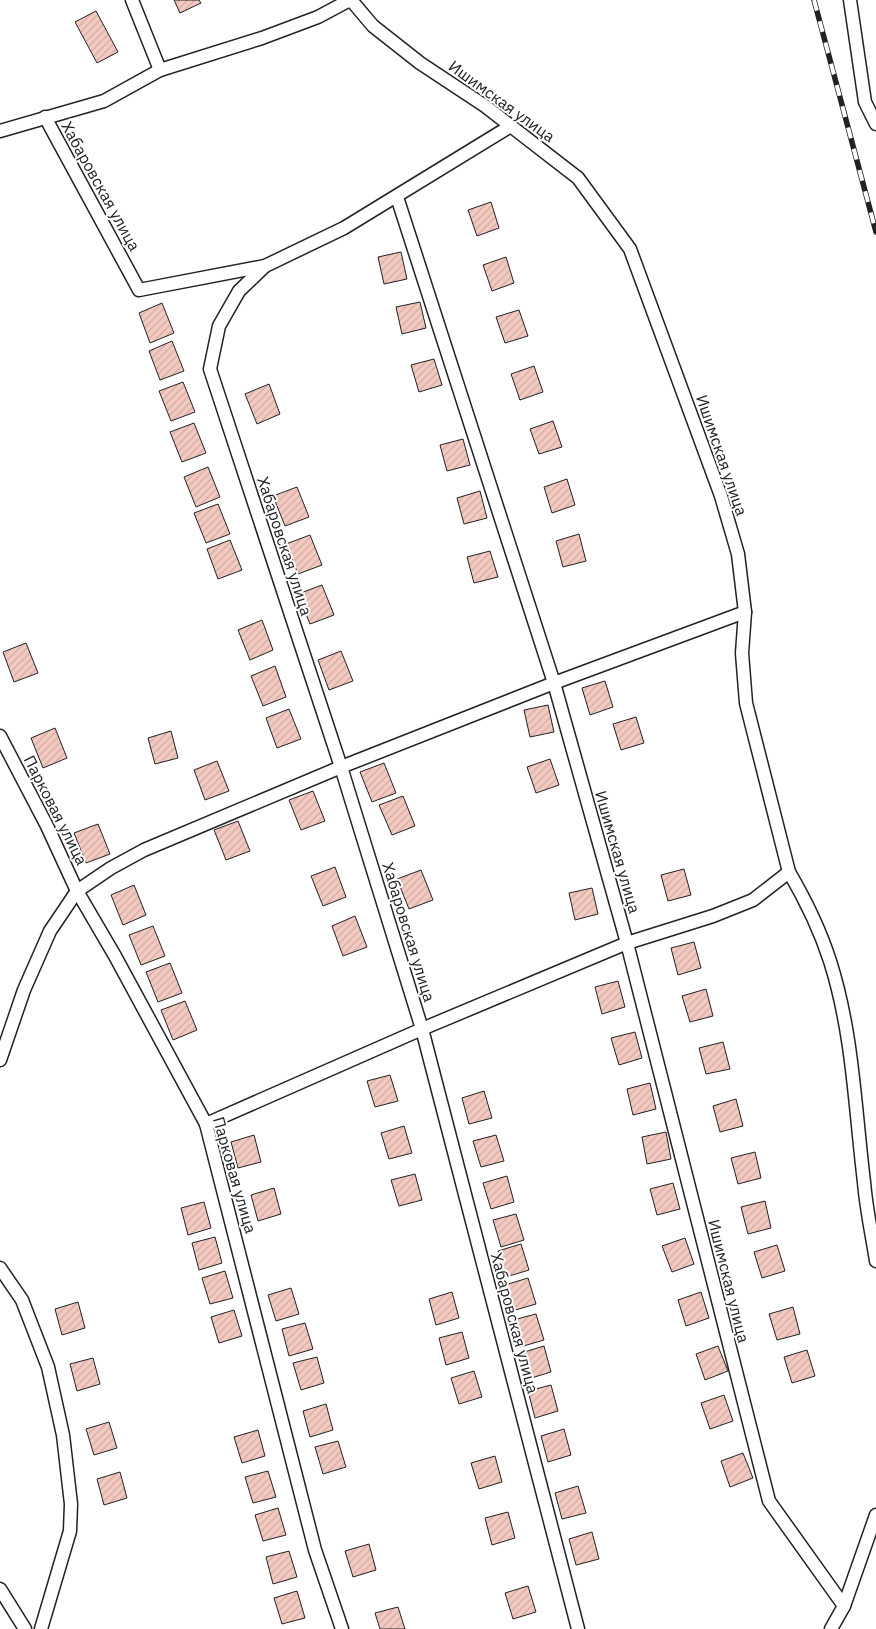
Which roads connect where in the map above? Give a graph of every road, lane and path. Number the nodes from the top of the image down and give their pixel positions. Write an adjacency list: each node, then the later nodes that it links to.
1 (132, 0): 4 (street)
2 (350, 0): 4 (street); 7 (street, Ишимская улица)
3 (850, 0): 6 (street)
4 (160, 70): 5 (street)
5 (45, 118): 8 (street); 10 (street, Хабаровская улица)
6 (876, 124)
7 (509, 127): 9 (street, Хабаровская улица); 11 (street, Ишимская улица)
8 (0, 131)
9 (397, 197): 10 (street, Хабаровская улица); 12 (street, Ишимская улица)
10 (265, 266): 14 (street, Хабаровская улица)
11 (745, 612): 12 (street); 15 (street, Ишимская улица)
12 (554, 683): 14 (street); 17 (street, Ишимская улица)
13 (0, 736): 16 (street, Парковая улица)
14 (341, 767): 16 (street); 20 (street, Хабаровская улица)
15 (790, 872): 17 (street); 23 (street, Ишимская улица)
16 (78, 891): 18 (street); 22 (street, Парковая улица)
17 (627, 943): 20 (street); 27 (street, Ишимская улица)
18 (13, 1022): 19 (street); 21 (street)
19 (0, 1028)
20 (422, 1029): 22 (street); 31 (street, Хабаровская улица)
21 (0, 1060)
22 (206, 1124): 30 (street, Парковая улица)
23 (876, 1261)
24 (0, 1268): 29 (street)
25 (876, 1516): 27 (street)
26 (0, 1590): 28 (street)
27 (844, 1606): 32 (street)
28 (25, 1629)
29 (41, 1629)
30 (342, 1629)
31 (578, 1629)
32 (831, 1629)

